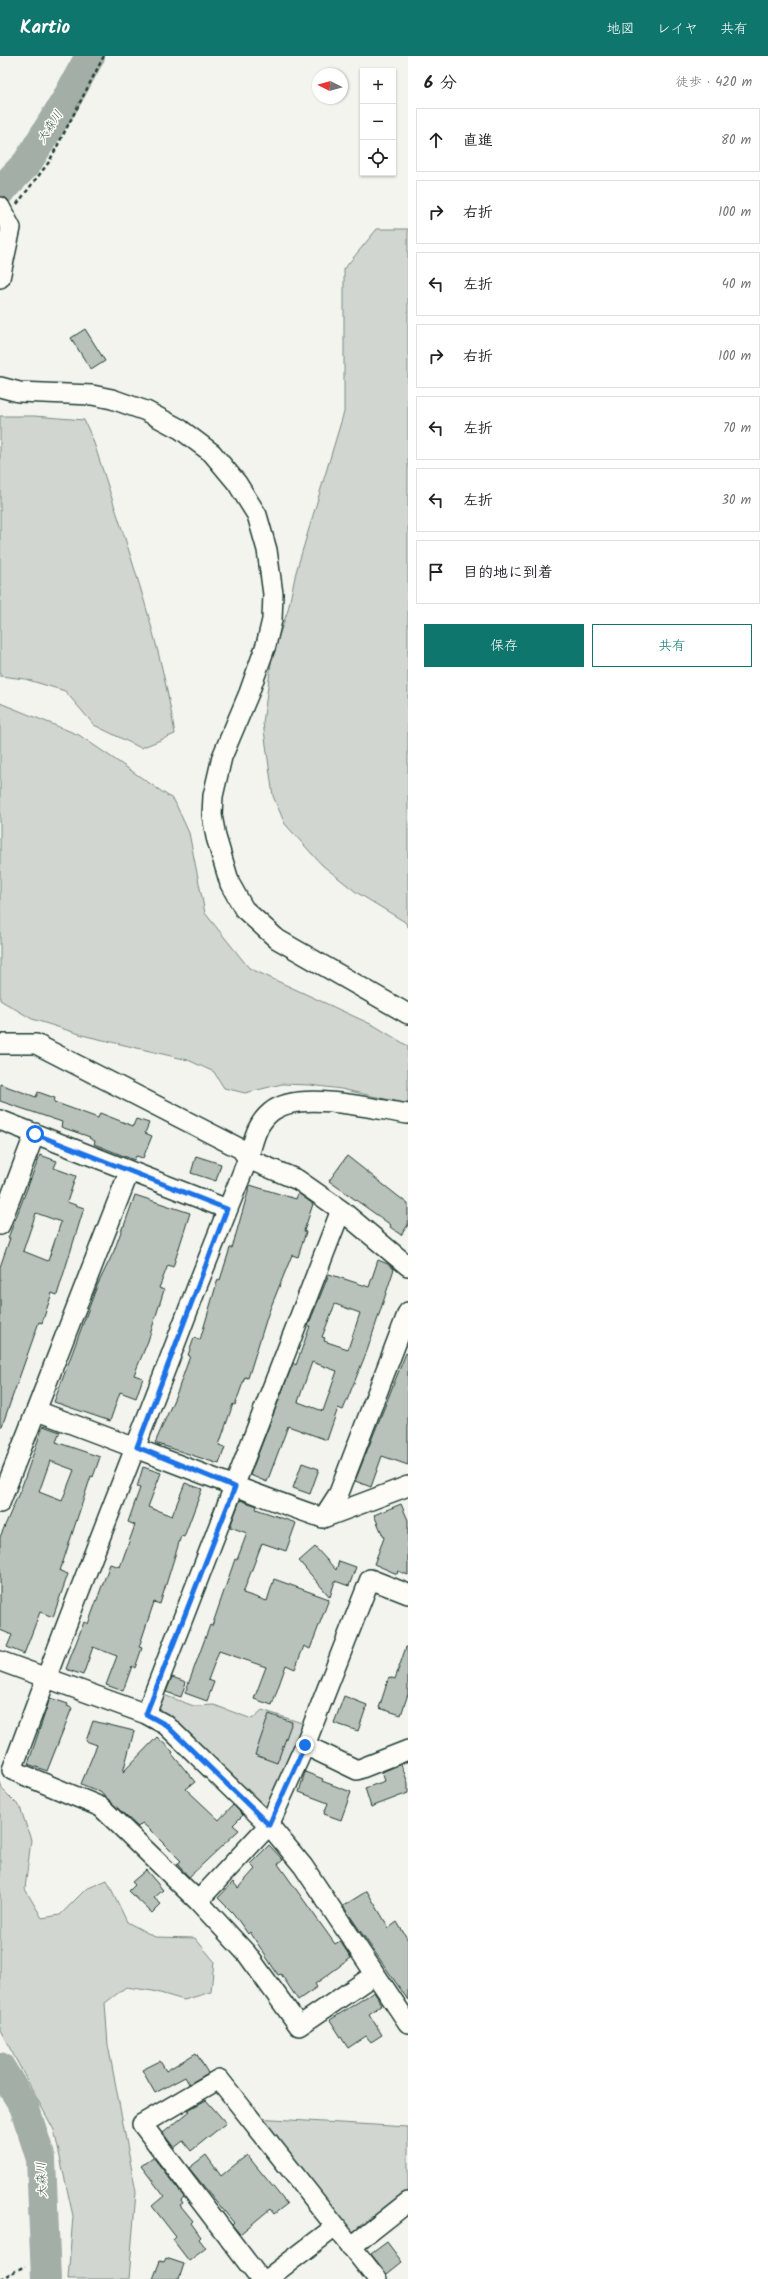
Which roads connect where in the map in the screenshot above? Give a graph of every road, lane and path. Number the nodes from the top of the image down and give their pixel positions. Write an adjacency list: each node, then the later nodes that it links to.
1 (104, 56): 2 (path)
2 (2, 210): 3 (street)
3 (0, 278)
4 (0, 387): 5 (street)
5 (408, 1014)
6 (0, 1044): 10 (street)
7 (408, 1114): 10 (street)
8 (0, 1120): 9 (street)
9 (35, 1134): 11 (street); 14 (street)
10 (248, 1159): 12 (street); 13 (street)
11 (130, 1172): 12 (street); 17 (street)
12 (227, 1209): 18 (street)
13 (341, 1210): 15 (street); 20 (street)
14 (0, 1224)
15 (408, 1266)
16 (408, 1312): 22 (street)
17 (37, 1411): 18 (street); 21 (street)
18 (137, 1447): 20 (street); 25 (street)
19 (408, 1486): 22 (street)
20 (235, 1487): 22 (street); 26 (street)
21 (0, 1503)
22 (323, 1518)
23 (408, 1594): 27 (street)
24 (0, 1661): 25 (street)
25 (45, 1678): 26 (street); 30 (street)
26 (146, 1714): 29 (street)
27 (305, 1745): 28 (street); 29 (street)
28 (408, 1750)
29 (269, 1825): 30 (street); 31 (street)
30 (198, 1901): 31 (street)
31 (374, 1975): 32 (street)
32 (408, 2023)
33 (408, 2202): 35 (street)
34 (335, 2226): 35 (street); 38 (street); 39 (street)
35 (351, 2246): 40 (street)
36 (24, 2266): 37 (path)
37 (0, 2279)
38 (260, 2279)
39 (267, 2279)
40 (377, 2279)

